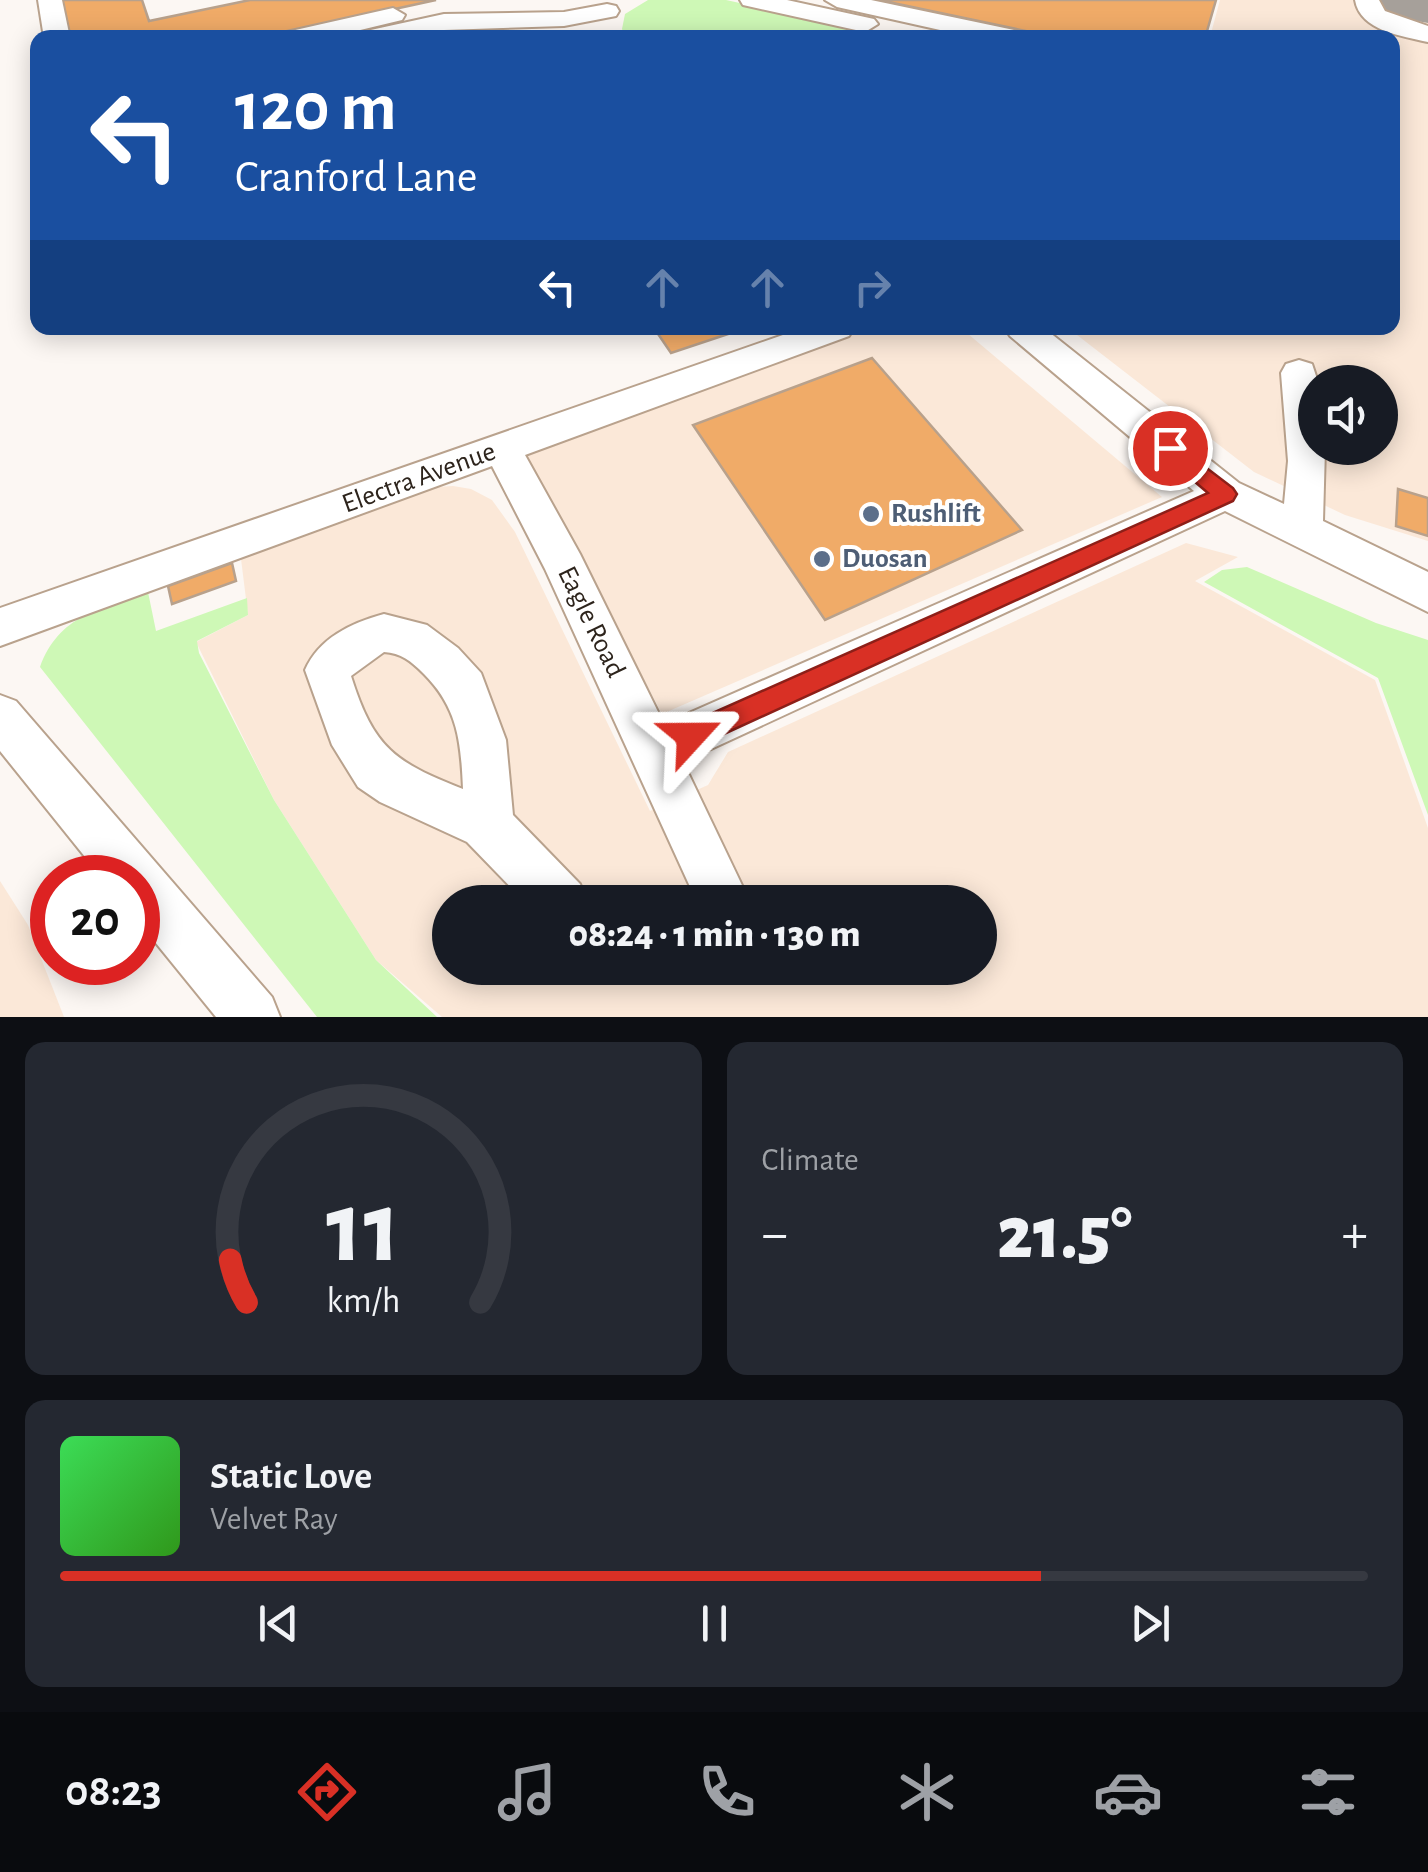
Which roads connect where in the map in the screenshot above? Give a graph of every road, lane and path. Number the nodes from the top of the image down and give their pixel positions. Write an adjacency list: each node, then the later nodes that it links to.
1 (50, 0): 8 (lane)
2 (460, 0): 9 (lane)
3 (752, 0): 13 (lane)
4 (836, 0): 14 (lane)
5 (1367, 0): 15 (lane)
6 (611, 5): 7 (lane); 12 (lane)
7 (518, 20): 10 (lane); 11 (lane)
8 (56, 30)
9 (327, 30)
10 (405, 30)
11 (550, 30)
12 (602, 30)
13 (892, 30)
14 (977, 30)
15 (1428, 34)
16 (818, 335): 18 (lane, Electra Avenue)
17 (1031, 335): 20 (lane)
18 (502, 448): 24 (lane, Electra Avenue); 26 (lane, Eagle Road)
19 (1307, 465): 21 (lane)
20 (1225, 494): 21 (lane); 26 (lane)
21 (1302, 533): 22 (lane)
22 (1409, 574): 23 (lane)
23 (1428, 594)
24 (0, 627)
25 (0, 716): 28 (lane)
26 (654, 752): 30 (lane, Eagle Road)
27 (488, 827): 29 (lane)
28 (116, 855)
29 (540, 885)
30 (716, 885)
31 (160, 908): 32 (lane)
32 (252, 1017)

